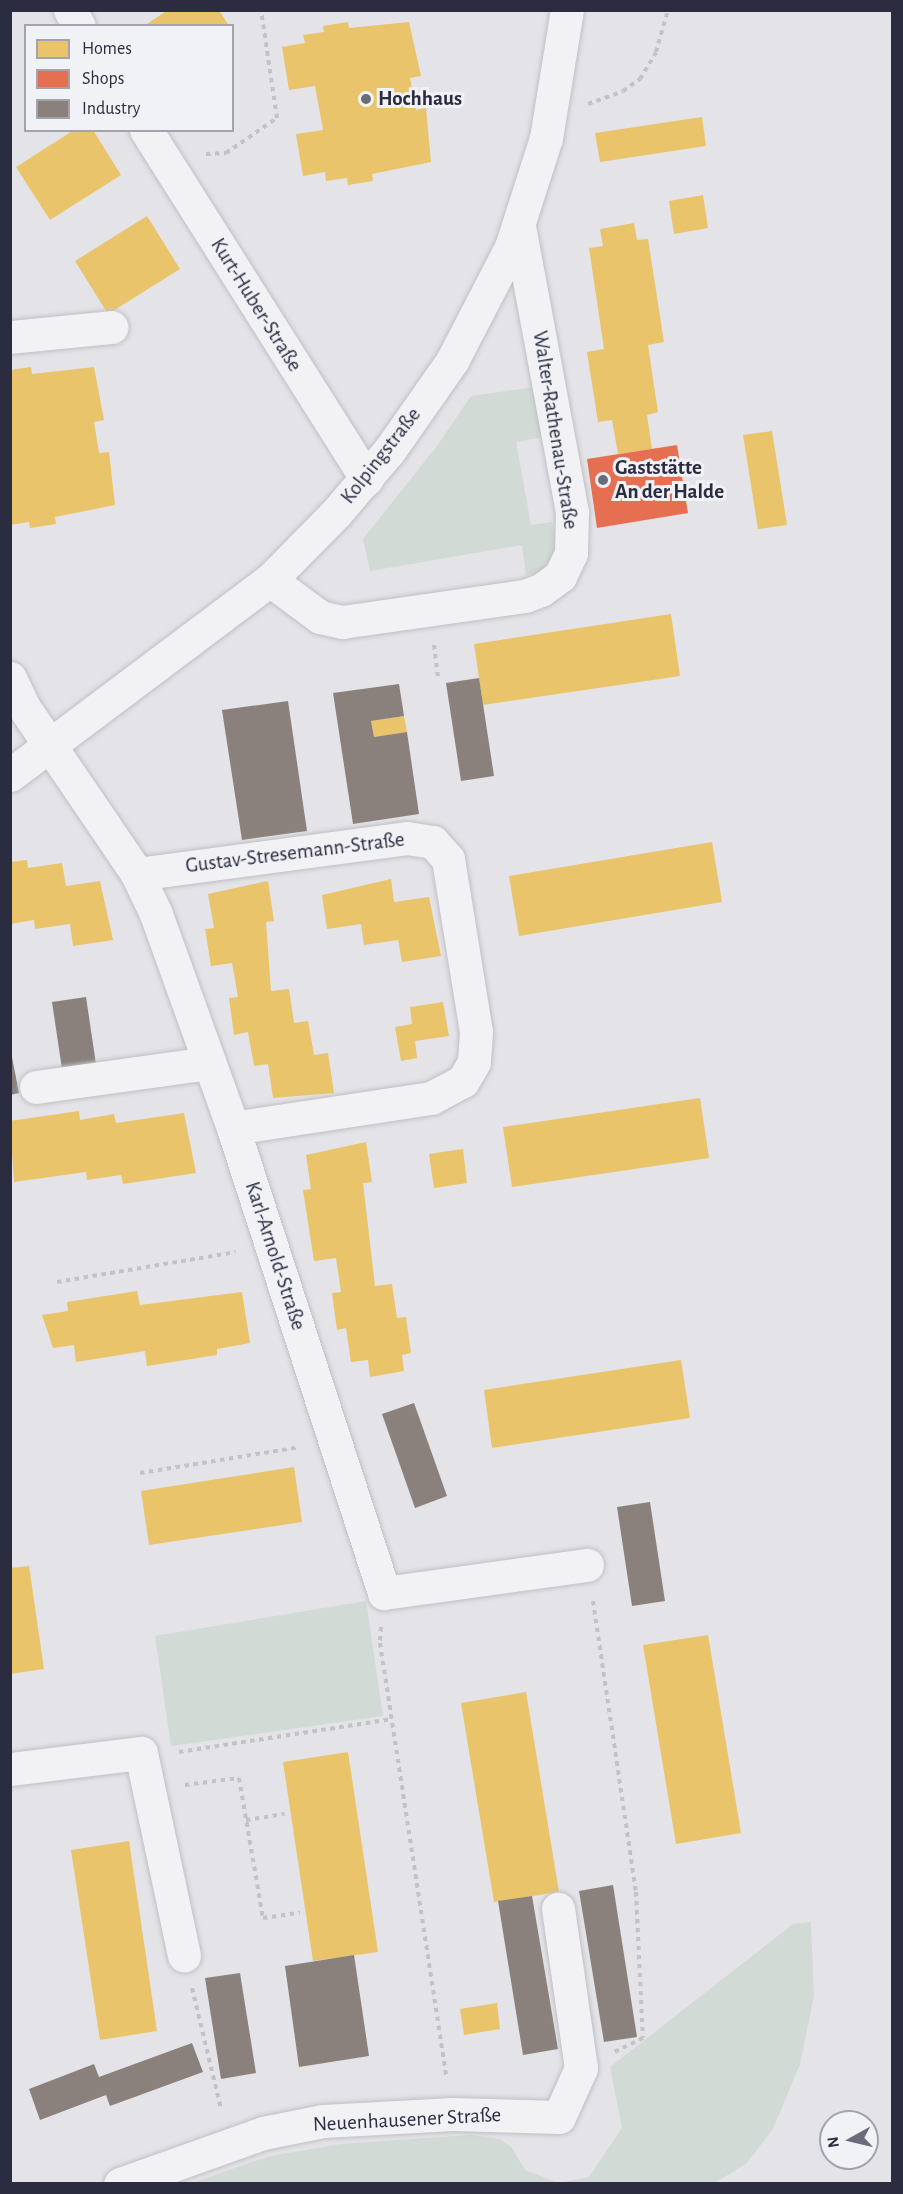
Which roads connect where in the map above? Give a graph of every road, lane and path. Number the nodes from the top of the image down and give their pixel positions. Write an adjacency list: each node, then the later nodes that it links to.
1 (70, 10): 5 (street)
2 (261, 10): 7 (path)
3 (567, 10): 6 (street, Kolpingstraße)
4 (668, 10): 6 (path)
5 (78, 24)
6 (550, 117): 8 (street, Kolpingstraße)
7 (155, 143): 11 (street, Kurt-Huber-Straße)
8 (519, 224): 11 (street, Kolpingstraße); 12 (street, Walter-Rathenau-Straße)
9 (112, 327): 10 (street)
10 (10, 337)
11 (367, 479): 12 (street, Kolpingstraße)
12 (270, 580): 14 (street, Kolpingstraße)
13 (10, 678): 14 (street, Karl-Arnold-Straße)
14 (52, 746): 15 (street, Kolpingstraße); 16 (street, Karl-Arnold-Straße)
15 (10, 775)
16 (137, 874): 17 (street, Karl-Arnold-Straße); 19 (street, Gustav-Stresemann-Straße)
17 (209, 1063): 18 (street); 19 (street, Karl-Arnold-Straße)
18 (36, 1087)
19 (233, 1128): 20 (street, Karl-Arnold-Straße)
20 (272, 1247): 21 (path); 22 (street, Karl-Arnold-Straße)
21 (57, 1282)
22 (335, 1442): 23 (path); 25 (street, Karl-Arnold-Straße)
23 (140, 1473)
24 (587, 1565): 25 (street); 35 (path)
25 (384, 1593): 26 (path)
26 (392, 1719): 27 (path); 36 (path)
27 (141, 1753): 28 (street); 34 (street)
28 (10, 1769)
29 (178, 1785): 31 (path)
30 (285, 1814): 31 (path)
31 (246, 1820): 33 (path)
32 (558, 1909): 35 (street)
33 (300, 1913)
34 (184, 1955): 37 (path)
35 (581, 2068): 36 (street, Neuenhausener Straße)
36 (453, 2114): 37 (street, Neuenhausener Straße)
37 (229, 2144): 38 (street, Neuenhausener Straße)
38 (120, 2184)

